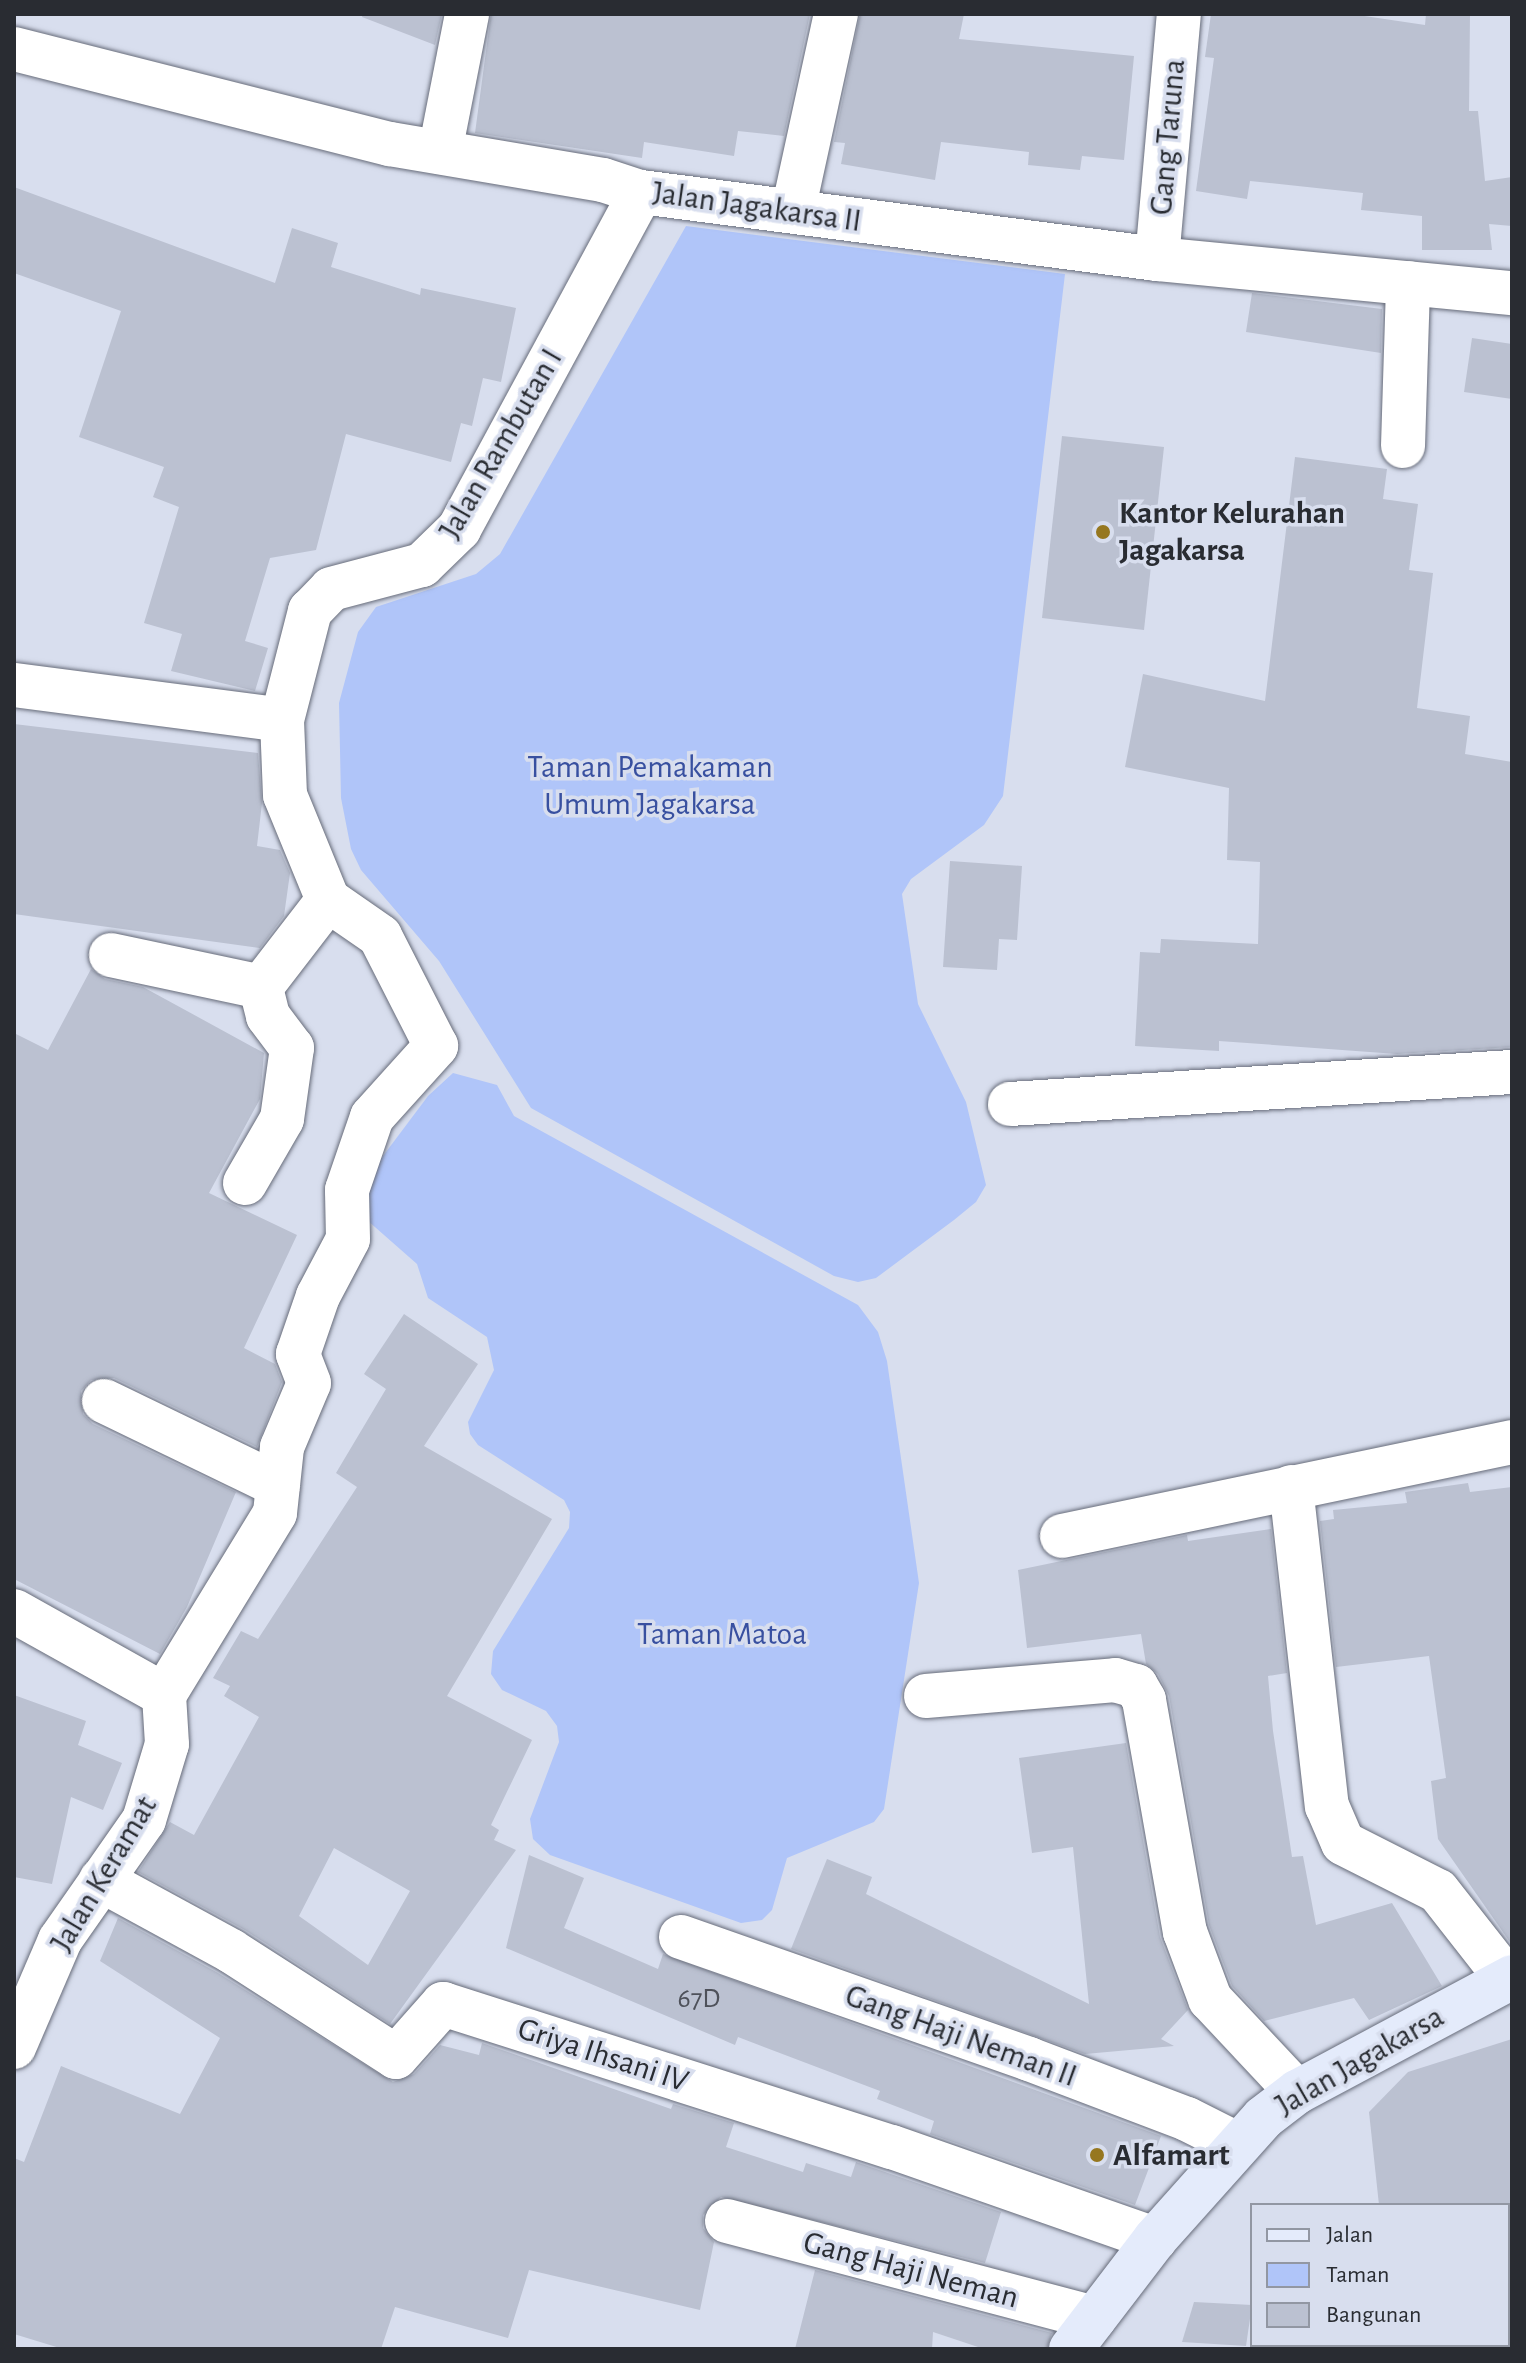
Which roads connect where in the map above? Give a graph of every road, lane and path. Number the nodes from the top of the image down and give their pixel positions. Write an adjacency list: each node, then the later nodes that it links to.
1 (467, 14): 5 (street)
2 (836, 14): 7 (street)
3 (1179, 14): 8 (street, Gang Taruna)
4 (14, 49): 5 (street, Jalan Jagakarsa II)
5 (440, 152): 6 (street, Jalan Jagakarsa II)
6 (641, 192): 7 (street, Jalan Jagakarsa II); 13 (street, Jalan Rambutan I)
7 (793, 211): 8 (street, Jalan Jagakarsa II)
8 (1157, 259): 9 (street, Jalan Jagakarsa II)
9 (1408, 283): 10 (street, Jalan Jagakarsa II); 11 (street)
10 (1512, 293)
11 (1403, 446)
12 (14, 685): 13 (street)
13 (282, 720): 14 (street, Jalan Rambutan I)
14 (328, 900): 16 (street); 22 (street)
15 (111, 955): 16 (street)
16 (261, 987): 19 (street)
17 (1512, 1072): 18 (street)
18 (1010, 1104)
19 (245, 1183)
20 (104, 1401): 22 (street)
21 (1512, 1442): 23 (street)
22 (278, 1485): 26 (street)
23 (1291, 1487): 24 (street); 30 (street)
24 (1062, 1536)
25 (14, 1611): 26 (street)
26 (164, 1695): 28 (street, Jalan Keramat)
27 (926, 1696): 32 (street)
28 (101, 1880): 31 (street, Jalan Keramat); 35 (street, Griya Ihsani IV)
29 (681, 1937): 33 (street, Gang Haji Neman II)
30 (1510, 1978): 32 (main road, Jalan Jagakarsa)
31 (14, 2047)
32 (1297, 2092): 33 (main road, Jalan Jagakarsa)
33 (1237, 2144): 35 (main road, Jalan Jagakarsa)
34 (727, 2221): 36 (street, Gang Haji Neman)
35 (1155, 2239): 36 (main road, Jalan Jagakarsa)
36 (1083, 2334)

